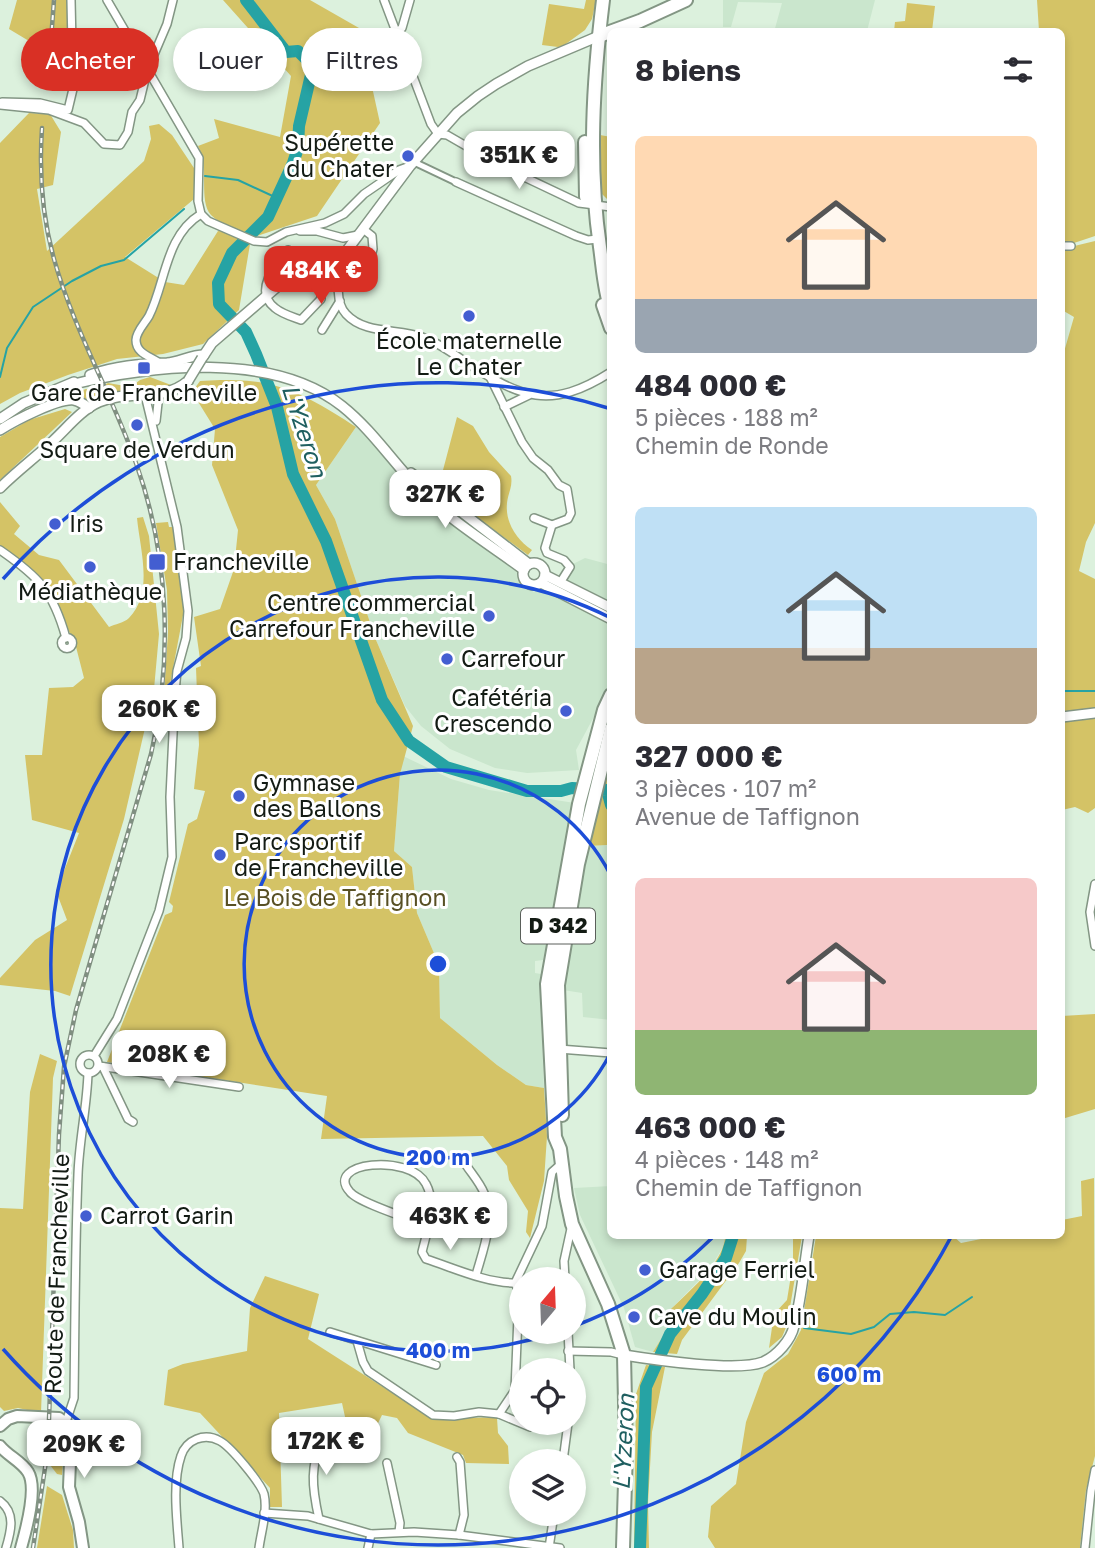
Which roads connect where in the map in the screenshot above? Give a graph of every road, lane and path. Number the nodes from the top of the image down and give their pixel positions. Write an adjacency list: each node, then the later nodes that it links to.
1 (71, 0): 18 (street)
2 (107, 0): 8 (street)
3 (173, 0): 14 (street)
4 (384, 0): 9 (street)
5 (410, 0): 10 (street)
6 (603, 0): 13 (main road)
7 (682, 1): 11 (main road)
8 (123, 28)
9 (395, 28)
10 (402, 28)
11 (620, 28)
12 (607, 33): 13 (main road)
13 (598, 36): 19 (street); 22 (main road)
14 (159, 43)
15 (142, 91): 18 (street)
16 (159, 91): 24 (street)
17 (418, 91): 19 (street)
18 (0, 104)
19 (438, 134): 20 (street); 22 (street)
20 (412, 164): 21 (street); 25 (street); 26 (street)
21 (456, 182): 27 (street)
22 (591, 205): 23 (street); 27 (main road)
23 (607, 207)
24 (201, 214): 25 (street); 39 (street)
25 (295, 230): 26 (street)
26 (360, 232): 30 (street); 32 (street)
27 (595, 240): 34 (main road); 37 (main road)
28 (1065, 246): 29 (street)
29 (1072, 246)
30 (342, 257): 31 (street); 36 (street)
31 (321, 263): 33 (street); 35 (street)
32 (368, 266)
33 (302, 268): 35 (street); 35 (street)
34 (607, 292)
35 (264, 298): 40 (street)
36 (340, 301): 38 (street); 44 (street)
37 (607, 314)
38 (322, 330)
39 (141, 353): 41 (street); 42 (street)
40 (203, 357): 41 (street); 46 (street, bridge)
41 (158, 362): 42 (street)
42 (137, 364): 45 (street)
43 (607, 374): 48 (street)
44 (490, 378): 48 (street); 50 (street)
45 (70, 385): 53 (street); 60 (street)
46 (159, 394): 47 (street); 54 (street)
47 (145, 395): 51 (street); 54 (street)
48 (529, 395): 50 (street)
49 (69, 400): 51 (street); 52 (street); 55 (street)
50 (504, 407): 58 (street)
51 (89, 408): 52 (street)
52 (79, 416): 56 (street)
53 (0, 419)
54 (155, 429): 76 (street)
55 (0, 430)
56 (0, 488)
57 (534, 518): 58 (street)
58 (552, 525): 62 (street)
59 (0, 550): 65 (street)
60 (526, 567): 61 (street); 61 (street)
61 (543, 579): 62 (street); 64 (street)
62 (560, 583): 63 (street)
63 (607, 606)
64 (607, 617)
65 (66, 638)
66 (607, 704): 70 (main road, D 342)
67 (1095, 713): 68 (street)
68 (1065, 717)
69 (607, 739): 70 (main road, D 342)
70 (592, 776): 74 (main road, D 342)
71 (1095, 884): 72 (street)
72 (1093, 932): 73 (street)
73 (1095, 946)
74 (555, 1049): 75 (street); 81 (main road, D 342)
75 (607, 1053)
76 (94, 1056): 77 (street); 78 (street)
77 (101, 1067): 78 (street); 79 (street); 80 (street)
78 (88, 1073): 100 (street, Route de Francheville)
79 (239, 1087)
80 (133, 1122)
81 (561, 1164): 83 (main road, D 342); 86 (street)
82 (466, 1165): 88 (street)
83 (572, 1224): 87 (street); 95 (main road, D 342)
84 (428, 1226): 84 (street); 88 (street)
85 (809, 1239): 95 (street)
86 (523, 1267)
87 (564, 1267)
88 (476, 1275): 89 (street)
89 (509, 1283)
90 (330, 1332): 91 (street)
91 (357, 1340): 97 (street); 98 (street)
92 (516, 1344): 98 (street)
93 (568, 1344): 94 (street)
94 (568, 1351): 95 (street); 96 (street)
95 (624, 1355): 122 (main road, D 342)
96 (569, 1358)
97 (436, 1365)
98 (499, 1414): 99 (street)
99 (509, 1418)
100 (66, 1422): 101 (main road); 117 (main road)
101 (0, 1426)
102 (322, 1434): 109 (street)
103 (0, 1446): 116 (main road)
104 (457, 1457): 113 (street)
105 (387, 1463): 111 (street)
106 (1095, 1470): 123 (street)
107 (0, 1501): 115 (street)
108 (264, 1513): 109 (street); 118 (street); 119 (street)
109 (319, 1518): 112 (street)
110 (552, 1526): 114 (street)
111 (399, 1532): 112 (street); 113 (street)
112 (371, 1534): 120 (street)
113 (459, 1535): 114 (street)
114 (549, 1547): 121 (street)
115 (6, 1548)
116 (21, 1548)
117 (83, 1548)
118 (179, 1548)
119 (259, 1548)
120 (368, 1548)
121 (559, 1548)
122 (623, 1548)
123 (1086, 1548)

